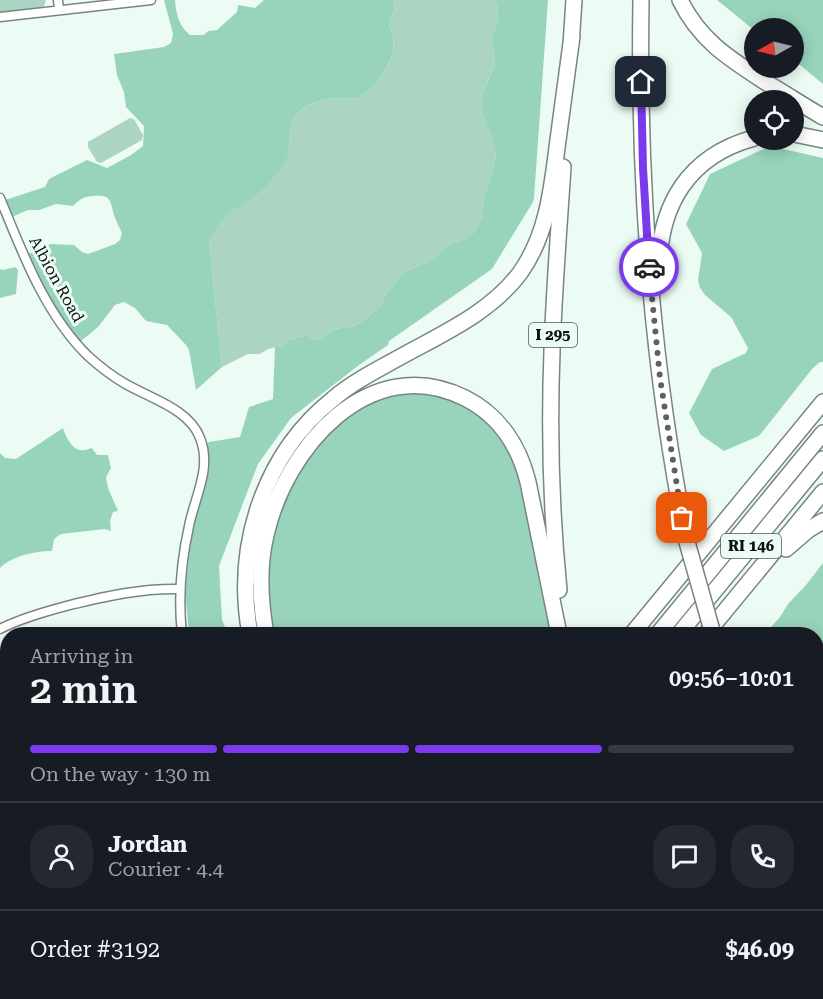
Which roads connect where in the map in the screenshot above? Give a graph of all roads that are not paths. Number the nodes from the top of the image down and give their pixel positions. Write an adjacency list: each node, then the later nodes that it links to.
1 (49, 0): 9 (street)
2 (58, 0): 9 (street)
3 (63, 0): 4 (street)
4 (68, 0)
5 (151, 0): 9 (street)
6 (574, 0): 11 (highway, I 295)
7 (641, 0): 17 (highway)
8 (680, 0): 12 (highway)
9 (55, 11): 10 (street)
10 (0, 17)
11 (572, 36): 28 (highway); 31 (highway, I 295)
12 (823, 117)
13 (804, 136): 14 (highway)
14 (823, 140)
15 (744, 142): 17 (highway)
16 (0, 198): 24 (street, Albion Road)
17 (660, 378): 23 (highway)
18 (823, 403): 32 (highway)
19 (823, 433): 33 (highway, RI 146)
20 (823, 459): 34 (highway, RI 146)
21 (823, 492): 25 (highway)
22 (823, 521): 25 (highway)
23 (687, 542): 35 (highway, bridge); 36 (highway, bridge)
24 (180, 589): 26 (street); 27 (street, Albion Road)
25 (737, 597): 37 (highway)
26 (5, 627)
27 (181, 627)
28 (249, 627)
29 (265, 627): 30 (highway)
30 (559, 627)
31 (561, 627)
32 (638, 627)
33 (664, 627)
34 (685, 627)
35 (705, 627)
36 (711, 627)
37 (712, 627)

